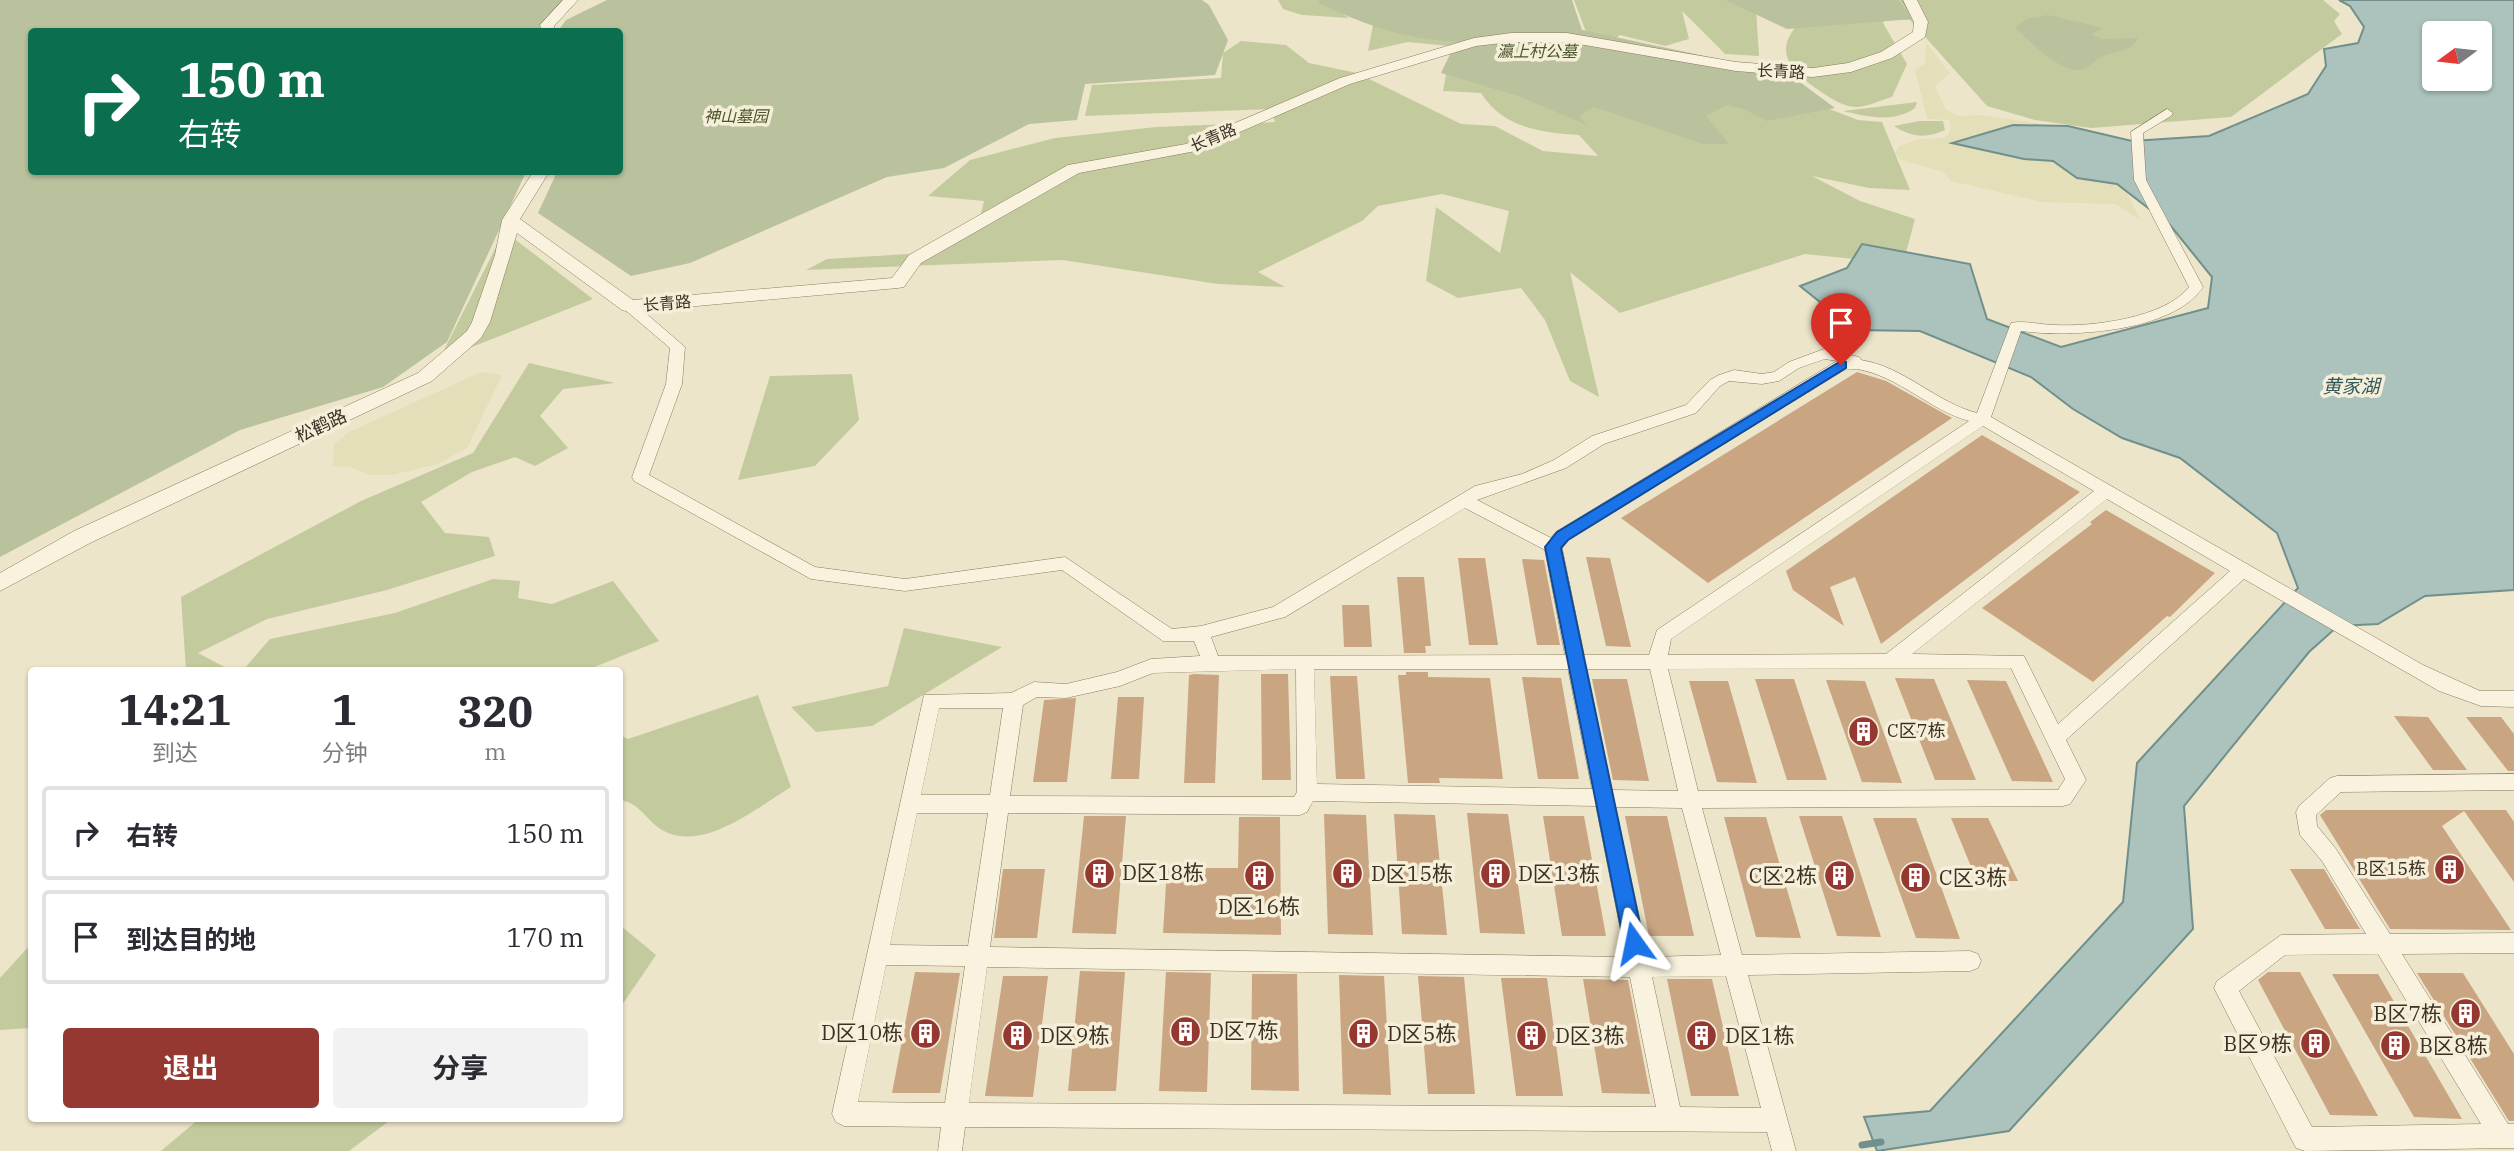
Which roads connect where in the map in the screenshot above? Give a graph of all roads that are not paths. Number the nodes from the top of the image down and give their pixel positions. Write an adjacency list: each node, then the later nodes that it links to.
1 (571, 0): 3 (street)
2 (1910, 0): 7 (street, 长青路)
3 (548, 28)
4 (2167, 113): 9 (street)
5 (539, 175): 6 (street, 松鹤路)
6 (510, 220): 7 (street, 长青路); 14 (street, 松鹤路)
7 (629, 306): 15 (street)
8 (1859, 362): 9 (street); 11 (street); 12 (street)
9 (1983, 419): 10 (street); 16 (street)
10 (2106, 491): 13 (street); 17 (street)
11 (1466, 501): 12 (street); 15 (street)
12 (1553, 547): 19 (street)
13 (2242, 570): 21 (street); 23 (street)
14 (0, 583)
15 (1201, 633): 20 (street)
16 (1657, 661): 17 (street); 19 (street); 27 (street)
17 (1890, 661): 23 (street)
18 (1305, 662): 19 (street); 20 (street); 25 (street)
19 (1576, 662): 26 (street)
20 (1211, 663): 22 (street)
21 (2514, 699)
22 (1014, 701): 28 (street); 29 (street)
23 (2055, 738): 27 (street)
24 (2514, 782): 31 (street)
25 (1307, 792): 26 (street); 29 (street)
26 (1603, 797): 27 (street); 35 (street)
27 (1690, 800): 36 (street)
28 (909, 804): 29 (street); 32 (street)
29 (999, 804): 33 (street)
30 (2514, 943): 31 (street)
31 (2383, 944): 40 (street); 40 (street)
32 (877, 956): 33 (street); 37 (street)
33 (977, 956): 35 (street); 37 (street)
34 (1970, 961): 36 (street)
35 (1639, 967): 36 (street); 38 (street)
36 (1732, 967): 39 (street)
37 (954, 1115): 38 (street); 41 (street)
38 (1671, 1119): 39 (street)
39 (1776, 1120): 42 (street)
40 (2508, 1136)
41 (950, 1151)
42 (1784, 1151)

